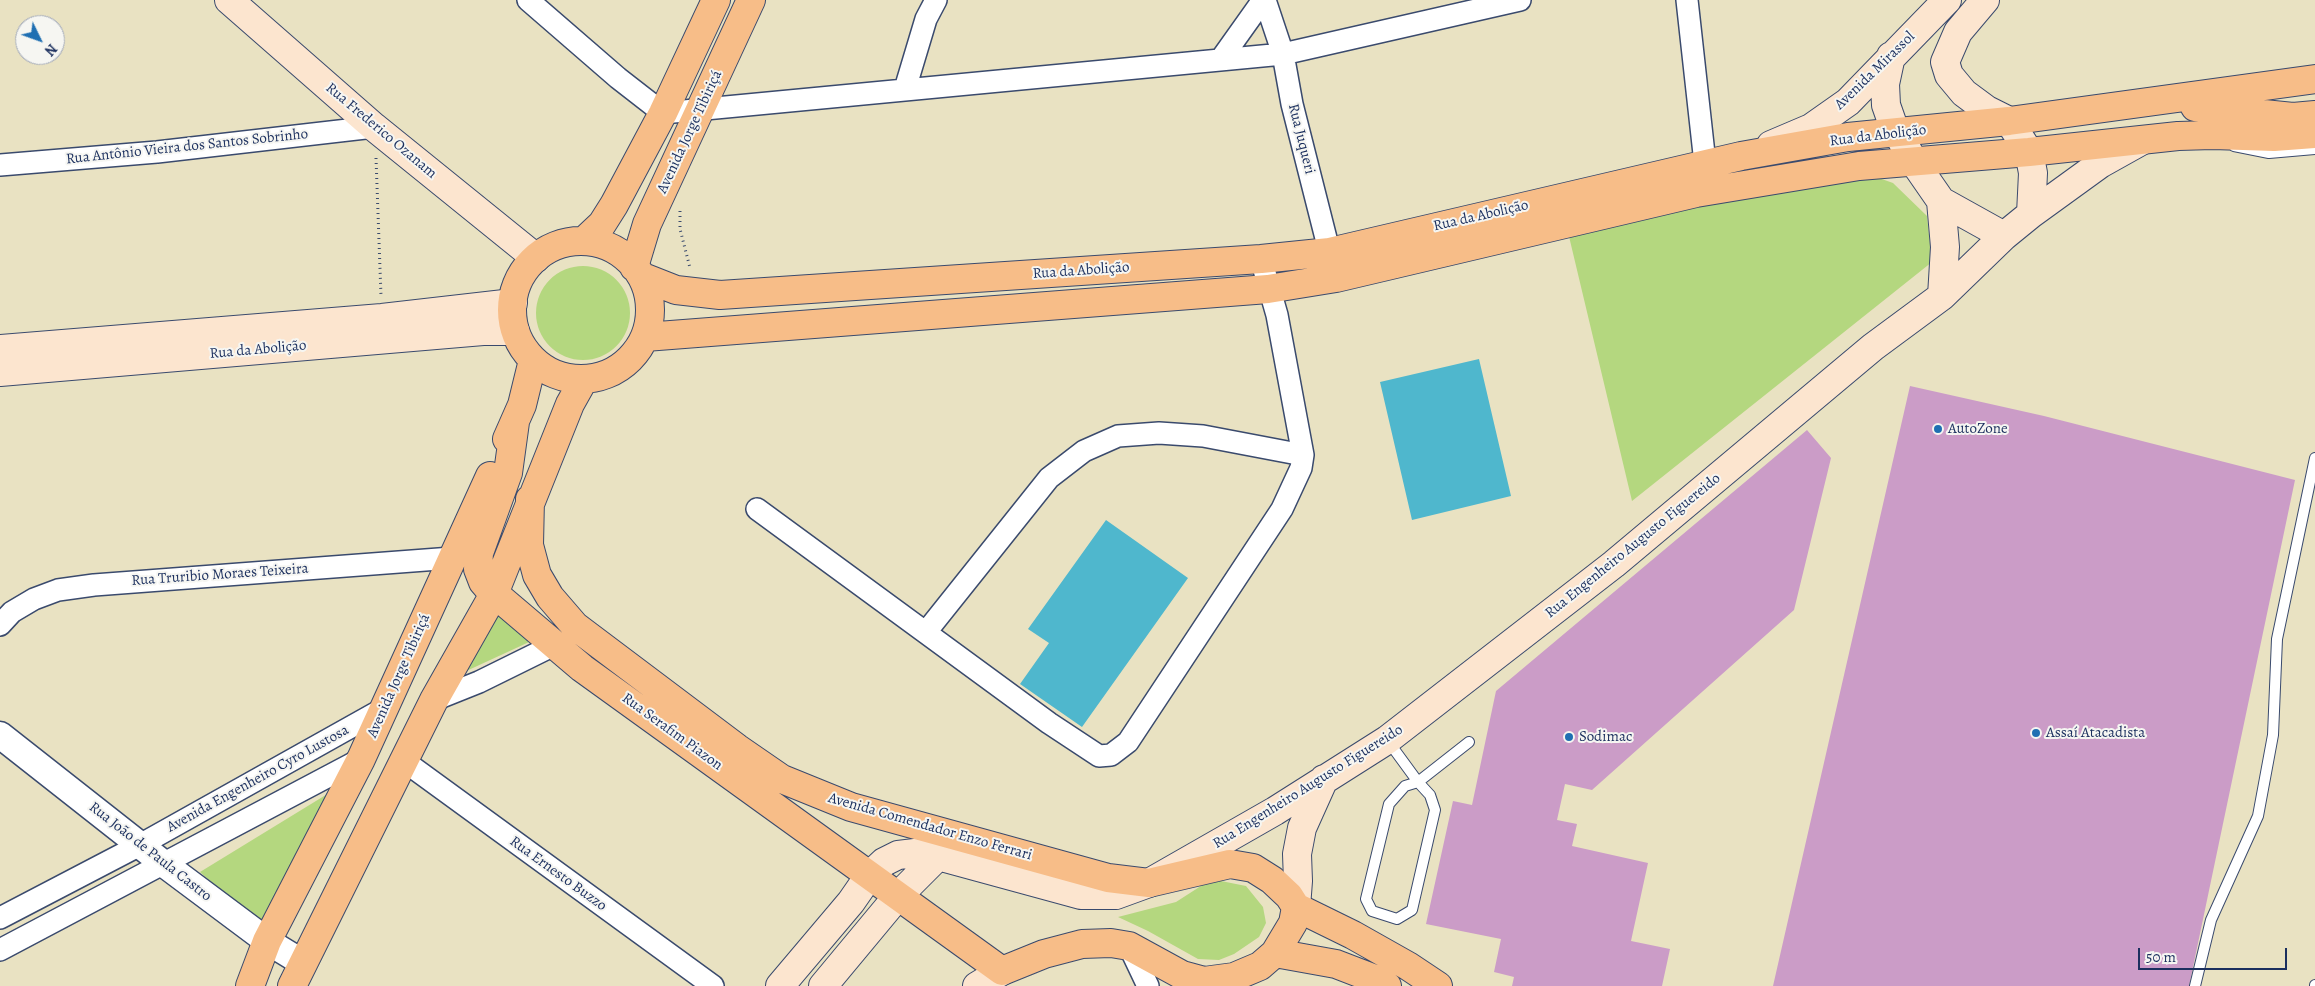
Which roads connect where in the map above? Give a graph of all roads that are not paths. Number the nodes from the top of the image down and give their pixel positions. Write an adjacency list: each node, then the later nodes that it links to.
1 (228, 0): 21 (main road, Rua Frederico Ozanam)
2 (528, 0): 17 (street)
3 (716, 0): 17 (main road)
4 (751, 0): 16 (main road, Avenida Jorge Tibiriçá)
5 (936, 0): 15 (street)
6 (1264, 0): 11 (street, Rua Juqueri); 13 (street)
7 (1520, 0): 11 (street)
8 (1687, 0): 30 (street)
9 (1947, 0): 12 (main road, Avenida Mirassol)
10 (1985, 0): 20 (main road)
11 (1283, 54): 13 (street); 36 (street, Rua Juqueri)
12 (1892, 56): 22 (main road); 28 (main road, Avenida Mirassol)
13 (1221, 60): 15 (street)
14 (2315, 79): 18 (main road, Rua da Abolição)
15 (905, 89): 16 (street)
16 (701, 110): 17 (street); 39 (main road, Avenida Jorge Tibiriçá)
17 (663, 113): 35 (main road)
18 (2053, 115): 19 (main road); 20 (main road, Rua da Abolição)
19 (2315, 115)
20 (2009, 122): 22 (main road, Rua da Abolição); 27 (main road)
21 (374, 127): 31 (street, Rua Antônio Vieira dos Santos Sobrinho); 37 (main road, Rua Frederico Ozanam)
22 (1897, 133): 28 (main road, Rua da Abolição); 29 (main road)
23 (2214, 134): 24 (main road, Rua da Abolição); 25 (main road, Rua da Abolição); 26 (lane)
24 (2315, 134)
25 (2142, 140): 27 (main road, Rua da Abolição); 33 (main road, Rua Engenheiro Augusto Figuereido)
26 (2315, 149)
27 (2029, 152): 29 (main road, Rua da Abolição); 33 (main road)
28 (1741, 156): 30 (main road, Rua da Abolição)
29 (1914, 162): 32 (main road); 40 (main road, Rua da Abolição)
30 (1704, 163): 36 (main road, Rua da Abolição)
31 (0, 165)
32 (1941, 201): 34 (main road); 42 (main road)
33 (2031, 214): 34 (main road, Rua Engenheiro Augusto Figuereido)
34 (2004, 236): 42 (main road, Rua Engenheiro Augusto Figuereido)
35 (585, 240): 37 (main road); 39 (main road)
36 (1330, 252): 38 (main road, Rua da Abolição); 40 (street, Rua Juqueri)
37 (536, 258): 43 (main road)
38 (1261, 260): 39 (main road, Rua da Abolição); 41 (street)
39 (639, 272): 45 (main road)
40 (1336, 278): 41 (main road, Rua da Abolição)
41 (1268, 289): 45 (main road, Rua da Abolição); 51 (street)
42 (1942, 296): 63 (main road, Rua Engenheiro Augusto Figuereido)
43 (513, 302): 44 (main road); 46 (main road, Rua da Abolição)
44 (516, 331): 47 (main road); 48 (main road, Rua da Abolição)
45 (645, 337): 49 (main road)
46 (0, 349)
47 (533, 360): 49 (main road); 50 (main road, Avenida Jorge Tibiriçá)
48 (0, 372)
49 (584, 379): 53 (main road)
50 (515, 422): 55 (main road, Avenida Jorge Tibiriçá); 56 (main road, Rua Serafim Piazon)
51 (1303, 455): 58 (street); 58 (street)
52 (2315, 458): 92 (lane)
53 (530, 499): 56 (main road); 73 (main road, Avenida Comendador Enzo Ferrari)
54 (757, 510): 58 (street)
55 (452, 558): 57 (street, Rua Truribio Moraes Teixeira); 61 (main road, Avenida Jorge Tibiriçá)
56 (494, 594): 59 (main road, Rua Serafim Piazon); 60 (main road)
57 (0, 625)
58 (926, 632)
59 (554, 645): 60 (street); 72 (main road, Rua Serafim Piazon)
60 (434, 700): 66 (main road)
61 (383, 709): 65 (main road, Avenida Jorge Tibiriçá); 69 (street, Avenida Engenheiro Cyro Lustosa)
62 (0, 736): 69 (street, Rua João de Paula Castro)
63 (1387, 740): 67 (main road, Rua Engenheiro Augusto Figuereido); 68 (lane)
64 (1469, 742): 68 (lane)
65 (361, 759): 71 (street, Avenida Engenheiro Cyro Lustosa); 77 (main road, Avenida Jorge Tibiriçá)
66 (404, 761): 82 (main road); 85 (street, Rua Ernesto Buzzo)
67 (1324, 779): 73 (main road, Rua Engenheiro Augusto Figuereido); 75 (main road)
68 (1418, 782): 68 (lane)
69 (140, 845): 71 (street, Rua João de Paula Castro); 76 (street, Avenida Engenheiro Cyro Lustosa)
70 (938, 856): 72 (main road, Rua Engenheiro Augusto Figuereido); 73 (main road, Rua Engenheiro Augusto Figuereido); 74 (main road)
71 (164, 864): 77 (street, Rua João de Paula Castro); 79 (street, Avenida Engenheiro Cyro Lustosa)
72 (869, 876): 74 (main road, Rua Serafim Piazon); 86 (main road, Rua Engenheiro Augusto Figuereido)
73 (1149, 883): 75 (main road, Avenida Comendador Enzo Ferrari)
74 (897, 897): 81 (main road, Rua Serafim Piazon); 87 (main road)
75 (1296, 906): 80 (main road); 91 (main road, Avenida Comendador Enzo Ferrari)
76 (0, 918)
77 (268, 941): 82 (street, Rua João de Paula Castro); 84 (main road, Avenida Jorge Tibiriçá)
78 (1129, 946): 81 (main road); 83 (main road); 89 (street)
79 (0, 950)
80 (1275, 953): 83 (main road); 90 (main road)
81 (1002, 971): 88 (main road)
82 (298, 974)
83 (1228, 982)
84 (250, 986)
85 (713, 986)
86 (780, 986)
87 (823, 986)
88 (977, 986)
89 (1148, 986)
90 (1387, 986)
91 (1438, 986)
92 (2195, 986)

